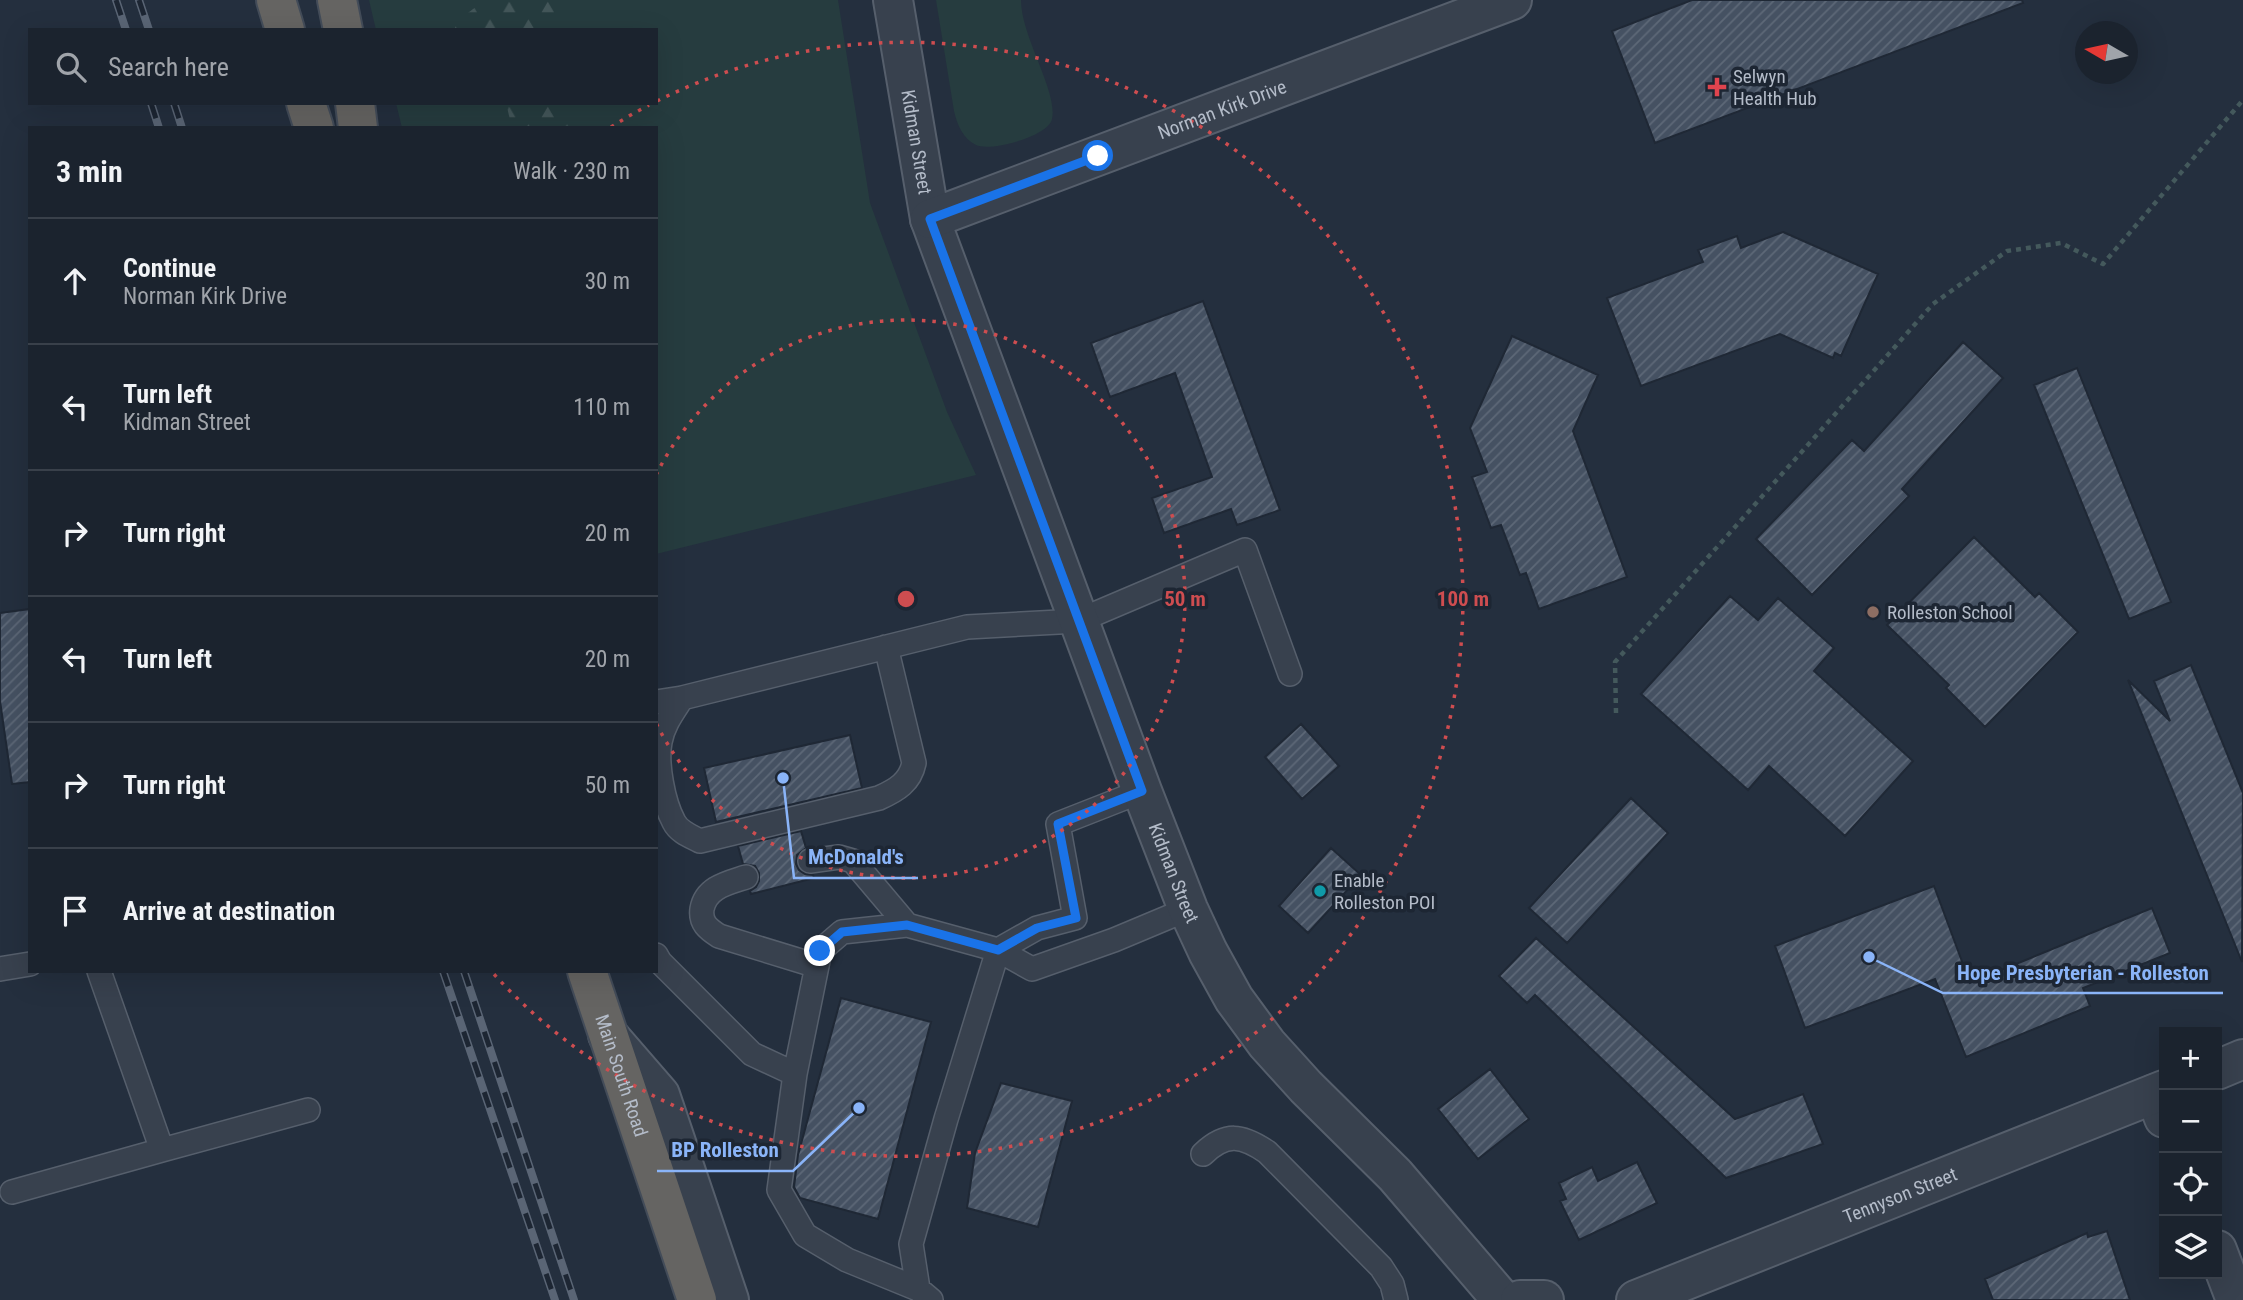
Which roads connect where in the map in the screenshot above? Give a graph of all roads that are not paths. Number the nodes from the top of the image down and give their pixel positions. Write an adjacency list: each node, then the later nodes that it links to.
1 (276, 0): 5 (highway)
2 (338, 0): 6 (highway)
3 (893, 0): 11 (street, Kidman Street)
4 (1512, 0): 11 (street, Norman Kirk Drive)
5 (284, 28)
6 (343, 28)
7 (307, 105): 9 (highway)
8 (355, 105): 10 (highway)
9 (313, 126)
10 (358, 126)
11 (930, 219): 12 (street, Kidman Street)
12 (1078, 621): 13 (lane); 14 (lane); 19 (street, Kidman Street)
13 (886, 647): 15 (lane); 18 (lane)
14 (1290, 674)
15 (682, 698): 16 (lane); 17 (lane)
16 (658, 702)
17 (658, 753)
18 (658, 764)
19 (1142, 791): 22 (street, Kidman Street); 24 (lane)
20 (810, 861): 23 (lane)
21 (746, 877): 27 (lane)
22 (1188, 909): 24 (lane); 45 (street, Kidman Street)
23 (907, 925): 24 (lane); 27 (lane)
24 (998, 950): 41 (lane)
25 (658, 958): 34 (lane)
26 (28, 964): 28 (lane)
27 (817, 966): 34 (lane)
28 (0, 969)
29 (100, 973): 37 (lane)
30 (588, 973): 31 (highway, Main South Road)
31 (608, 1035): 42 (highway, Main South Road); 43 (street)
32 (2243, 1059): 33 (street)
33 (2222, 1068)
34 (795, 1074): 41 (lane)
35 (2159, 1102): 48 (street, Tennyson Street)
36 (308, 1110): 37 (lane)
37 (162, 1150): 39 (lane)
38 (1203, 1154): 44 (lane)
39 (12, 1192)
40 (2222, 1263): 49 (street)
41 (924, 1294)
42 (697, 1300)
43 (729, 1300)
44 (1396, 1300)
45 (1502, 1300)
46 (1520, 1300): 47 (street)
47 (1544, 1300)
48 (1636, 1300)
49 (2236, 1300)

